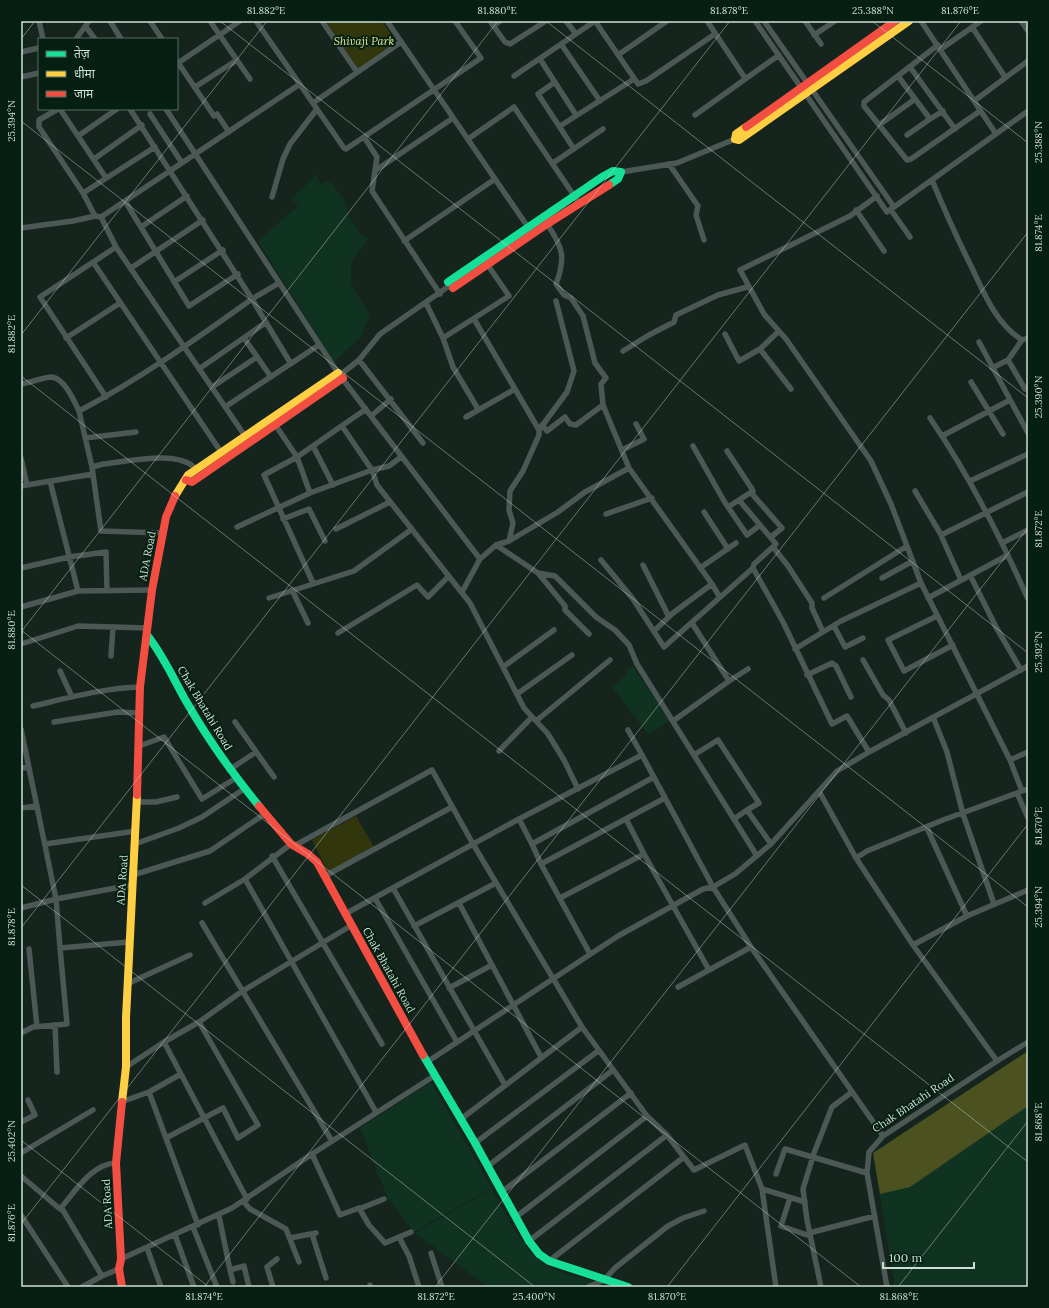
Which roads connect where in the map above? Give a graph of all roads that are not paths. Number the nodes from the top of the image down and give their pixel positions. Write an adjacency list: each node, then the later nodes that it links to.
1 (39, 21): 34 (street)
2 (89, 21): 27 (street)
3 (110, 21): 37 (street)
4 (150, 21): 38 (street)
5 (210, 21): 32 (street)
6 (240, 21): 32 (street)
7 (256, 21): 62 (street)
8 (322, 21): 52 (street)
9 (387, 21): 39 (street)
10 (455, 21): 65 (street)
11 (500, 21): 26 (street)
12 (546, 21): 26 (street)
13 (566, 21): 30 (street)
14 (595, 21): 30 (street); 45 (street)
15 (667, 21): 45 (street)
16 (707, 21): 31 (street)
17 (755, 21): 46 (street)
18 (764, 21): 64 (street)
19 (805, 21): 33 (street)
20 (835, 21): 33 (street)
21 (895, 21): 64 (street)
22 (909, 21): 64 (street)
23 (921, 21): 42 (street)
24 (980, 21): 28 (street)
25 (1021, 21): 29 (street)
26 (491, 23)
27 (86, 27): 35 (street); 36 (street)
28 (972, 27): 42 (street); 57 (street)
29 (1028, 31)
30 (576, 34): 40 (street)
31 (715, 34): 58 (street); 60 (street)
32 (219, 35): 48 (street); 50 (street)
33 (814, 35): 41 (street)
34 (43, 38)
35 (77, 38)
36 (94, 38)
37 (120, 38)
38 (161, 38)
39 (401, 42): 52 (street); 65 (street)
40 (561, 44): 47 (street); 67 (street)
41 (821, 44)
42 (940, 47): 51 (street); 68 (street)
43 (38, 48): 44 (street)
44 (21, 52)
45 (618, 55): 60 (street)
46 (779, 55): 58 (street); 64 (street)
47 (540, 59): 54 (street); 61 (street)
48 (236, 60): 59 (street); 63 (street)
49 (1028, 61): 57 (street)
50 (178, 62): 63 (street)
51 (910, 67): 55 (street); 75 (street)
52 (357, 72): 69 (street)
53 (38, 73): 56 (street)
54 (514, 76)
55 (898, 76): 66 (street); 83 (street)
56 (21, 77)
57 (1005, 77): 68 (street)
58 (745, 78): 80 (street)
59 (250, 79)
60 (634, 80): 67 (street)
61 (555, 82): 79 (street); 85 (street)
62 (300, 84): 69 (street); 88 (street)
63 (195, 87): 88 (street)
64 (807, 88): 94 (street); 111 (street); 116 (street)
65 (434, 90): 81 (street); 92 (street)
66 (915, 99): 82 (street); 83 (street)
67 (600, 101): 79 (street)
68 (974, 101): 76 (street)
69 (315, 106): 92 (street); 112 (street)
70 (57, 110): 108 (street)
71 (60, 110): 91 (street)
72 (116, 110): 91 (street)
73 (131, 110): 84 (street)
74 (167, 110): 97 (street)
75 (942, 111): 82 (street); 87 (street)
76 (980, 111): 87 (street); 89 (street)
77 (1028, 111): 89 (street)
78 (150, 114): 99 (street)
79 (576, 115): 85 (street)
80 (695, 115)
81 (453, 118): 93 (street); 103 (street)
82 (930, 119): 90 (street)
83 (879, 125): 87 (street)
84 (142, 126): 95 (street); 98 (street)
85 (560, 126): 96 (street)
86 (603, 129): 96 (street)
87 (955, 129)
88 (229, 132): 97 (street)
89 (996, 134): 107 (street)
90 (908, 135)
91 (78, 136): 98 (street)
92 (364, 137): 103 (street)
93 (468, 139): 100 (street); 106 (street)
94 (735, 139): 101 (street)
95 (155, 147): 102 (street); 105 (street)
96 (574, 149): 100 (street)
97 (195, 154): 99 (street); 135 (street)
98 (94, 159): 105 (street)
99 (182, 163): 102 (street)
100 (553, 163): 109 (street)
101 (669, 164): 104 (street); 124 (street)
102 (171, 170): 110 (street); 113 (street)
103 (376, 170): 125 (street)
104 (622, 172): 109 (street); 114 (street)
105 (106, 178): 108 (street)
106 (495, 179): 122 (street); 125 (street)
107 (932, 180): 116 (street); 150 (street)
108 (83, 193): 117 (street)
109 (574, 195): 114 (street); 122 (street)
110 (187, 196): 118 (street); 121 (street)
111 (877, 196): 115 (street); 116 (street)
112 (272, 197)
113 (125, 202): 117 (street); 121 (street)
114 (580, 203): 119 (street)
115 (856, 210): 128 (street); 137 (street)
116 (891, 210): 123 (street)
117 (98, 217): 120 (street); 126 (street)
118 (203, 220): 127 (street); 129 (street)
119 (547, 224): 122 (street); 174 (street)
120 (21, 228)
121 (141, 228): 129 (street)
122 (530, 230): 131 (street); 136 (street)
123 (910, 237)
124 (704, 240)
125 (404, 241): 138 (street)
126 (116, 247): 130 (street); 132 (street)
127 (223, 250): 133 (street); 134 (street)
128 (884, 251)
129 (156, 252): 132 (street); 134 (street)
130 (93, 262): 141 (street); 147 (street)
131 (487, 264): 136 (street); 143 (street)
132 (131, 268): 153 (street)
133 (238, 274): 134 (street); 139 (street)
134 (174, 282)
135 (279, 283): 139 (street); 152 (street)
136 (450, 285): 138 (street)
137 (747, 287): 145 (street); 155 (street)
138 (440, 294): 142 (street)
139 (252, 299): 144 (street); 153 (street)
140 (556, 301): 187 (street)
141 (120, 303): 147 (street); 159 (street)
142 (426, 303): 149 (street); 157 (street)
143 (474, 319): 149 (street); 168 (street)
144 (265, 323): 148 (street); 160 (street)
145 (779, 331): 154 (street); 240 (street)
146 (725, 334): 154 (street)
147 (66, 338): 171 (street)
148 (244, 338): 156 (street); 162 (street)
149 (443, 338): 177 (street)
150 (1025, 339): 158 (street)
151 (979, 342): 161 (street)
152 (319, 345): 160 (street); 163 (street)
153 (184, 347): 159 (street); 162 (street)
154 (760, 349): 169 (street)
155 (623, 351)
156 (257, 357): 164 (street); 167 (street)
157 (359, 360): 163 (street); 172 (street)
158 (1008, 360): 161 (street); 170 (street)
159 (160, 363): 171 (street); 199 (street)
160 (291, 364): 164 (street)
161 (992, 368): 173 (street)
162 (199, 369): 167 (street)
163 (340, 375): 176 (street); 183 (street)
164 (271, 377): 175 (street)
165 (971, 382): 179 (street)
166 (21, 384): 178 (street)
167 (212, 387): 175 (street)
168 (515, 389): 177 (street); 187 (street)
169 (791, 389)
170 (1025, 389)
171 (106, 397): 178 (street)
172 (390, 399): 180 (street); 194 (street)
173 (1010, 400): 179 (street); 185 (street)
174 (603, 405): 187 (street); 197 (street)
175 (225, 406): 191 (street)
176 (366, 409): 180 (street); 186 (street)
177 (478, 409): 181 (street)
178 (79, 411): 193 (street)
179 (989, 411): 190 (street); 192 (street)
180 (371, 416): 202 (street)
181 (466, 417)
182 (930, 418): 192 (street)
183 (273, 421): 191 (street, ADA Road); 201 (street); 210 (street)
184 (636, 424): 197 (street)
185 (1026, 425): 189 (street)
186 (342, 426): 195 (street); 207 (street)
187 (540, 428): 236 (street)
188 (136, 432): 193 (street)
189 (1028, 433)
190 (1003, 434)
191 (245, 436): 199 (street, ADA Road)
192 (942, 436): 211 (street)
193 (85, 438): 204 (street)
194 (423, 443)
195 (313, 446): 201 (street); 212 (street)
196 (693, 446): 222 (street)
197 (622, 450): 206 (street)
198 (726, 451): 214 (street)
199 (220, 452): 205 (street, ADA Road)
200 (1028, 454): 211 (street)
201 (297, 457): 217 (street); 221 (street)
202 (401, 457): 207 (street); 245 (street)
203 (21, 458): 213 (street)
204 (92, 467): 205 (street); 208 (street)
205 (196, 468): 210 (street, ADA Road)
206 (629, 468): 218 (street); 236 (street)
207 (372, 470): 212 (street); 220 (street)
208 (93, 474): 209 (street); 232 (street)
209 (50, 480): 213 (street); 244 (street)
210 (186, 480): 232 (street, ADA Road)
211 (970, 481): 224 (street)
212 (333, 485): 217 (street)
213 (24, 486)
214 (753, 491): 219 (street); 234 (street)
215 (915, 491): 233 (street)
216 (1028, 492): 224 (street)
217 (310, 493): 221 (street)
218 (652, 498): 225 (street); 250 (street)
219 (739, 500): 222 (street); 227 (street)
220 (390, 502): 229 (street); 230 (street)
221 (278, 507): 226 (street); 228 (street)
222 (728, 507): 227 (street)
223 (704, 512): 242 (street)
224 (986, 512): 233 (street); 238 (street)
225 (606, 514)
226 (283, 519): 235 (street); 257 (street)
227 (760, 525): 234 (street)
228 (237, 527)
229 (336, 529)
230 (412, 529): 254 (street); 257 (street)
231 (1028, 530): 238 (street)
232 (163, 533): 260 (street, ADA Road)
233 (941, 535): 256 (street)
234 (771, 537): 241 (street)
235 (325, 541)
236 (509, 541): 239 (street)
237 (736, 543): 242 (street)
238 (1002, 543): 243 (street)
239 (496, 545): 245 (street); 252 (street)
240 (907, 546): 247 (street); 267 (street)
241 (772, 547): 251 (street); 280 (street)
242 (728, 549): 250 (street)
243 (1008, 555): 253 (street); 269 (street)
244 (69, 557): 249 (street); 262 (street); 263 (street)
245 (480, 559): 264 (street)
246 (601, 560): 279 (street)
247 (913, 561): 255 (street); 258 (street)
248 (643, 566): 272 (street)
249 (21, 568)
250 (700, 568): 259 (street)
251 (753, 568): 265 (street); 286 (street)
252 (538, 573): 282 (street); 307 (street)
253 (970, 575): 256 (street); 294 (street)
254 (449, 576): 264 (street); 281 (street)
255 (882, 578)
256 (961, 580): 268 (street)
257 (313, 583): 261 (street)
258 (921, 583): 268 (street); 275 (street)
259 (712, 584): 265 (street); 272 (street)
260 (152, 590): 263 (street); 278 (street, ADA Road)
261 (292, 590): 266 (street); 273 (street)
262 (78, 591): 263 (street); 270 (street)
263 (107, 591)
264 (462, 592): 292 (street)
265 (719, 596): 274 (street)
266 (269, 598)
267 (824, 598)
268 (928, 598): 271 (street)
269 (1028, 599)
270 (21, 607)
271 (937, 616): 285 (street); 285 (street)
272 (668, 617): 279 (street)
273 (308, 623)
274 (692, 623): 279 (street); 297 (street)
275 (834, 626): 280 (street); 283 (street)
276 (113, 627): 278 (street); 284 (street); 288 (street)
277 (554, 630): 292 (street)
278 (147, 631): 298 (street, ADA Road); 323 (street, Chak Bhatahi Road)
279 (654, 631)
280 (823, 632): 286 (street)
281 (338, 633)
282 (589, 634)
283 (863, 638)
284 (21, 644)
285 (953, 645): 300 (street)
286 (795, 650): 296 (street)
287 (572, 655): 299 (street)
288 (111, 656)
289 (610, 660): 306 (street)
290 (863, 660): 312 (street)
291 (1028, 666): 294 (street)
292 (503, 667): 299 (street)
293 (748, 669): 297 (street)
294 (1021, 670): 300 (street)
295 (60, 671): 301 (street)
296 (808, 675): 302 (street); 316 (street)
297 (728, 681): 307 (street)
298 (140, 687): 301 (street); 304 (street, ADA Road)
299 (517, 694): 306 (street)
300 (978, 694): 305 (street); 320 (street)
301 (72, 697): 303 (street)
302 (851, 697)
303 (33, 706)
304 (139, 713): 308 (street); 313 (street, ADA Road)
305 (933, 718): 312 (street); 339 (street)
306 (534, 719): 314 (street); 328 (street)
307 (673, 721): 319 (street)
308 (54, 722)
309 (235, 722): 315 (street)
310 (21, 729): 321 (street)
311 (628, 730): 318 (street)
312 (906, 733): 316 (street)
313 (139, 746): 326 (street); 333 (street, ADA Road)
314 (499, 751)
315 (256, 752): 323 (street); 324 (street)
316 (869, 752): 329 (street)
317 (1028, 752): 320 (street)
318 (642, 755): 325 (street); 328 (street)
319 (694, 755): 337 (street); 343 (street)
320 (1010, 760): 330 (street)
321 (29, 767): 322 (street); 334 (street)
322 (21, 768)
323 (230, 770): 326 (street, Chak Bhatahi Road)
324 (274, 777)
325 (654, 777): 332 (street); 349 (street)
326 (236, 778): 327 (street, Chak Bhatahi Road)
327 (244, 789): 338 (street, Chak Bhatahi Road); 347 (street)
328 (578, 789): 341 (street)
329 (819, 791): 350 (street); 355 (street)
330 (1022, 791): 339 (street); 340 (street)
331 (177, 797): 333 (street)
332 (665, 798): 342 (street); 363 (street)
333 (136, 802): 345 (street, ADA Road)
334 (38, 806): 336 (street); 346 (street)
335 (452, 807): 348 (street); 351 (street); 358 (street)
336 (21, 808)
337 (747, 810): 343 (street); 350 (street)
338 (266, 813): 351 (street, Chak Bhatahi Road); 357 (street)
339 (963, 814): 344 (street); 370 (street)
340 (1028, 818)
341 (519, 819): 348 (street); 349 (street)
342 (626, 819): 352 (street); 356 (street)
343 (734, 819): 354 (street)
344 (927, 828): 355 (street); 374 (street)
345 (136, 831): 346 (street); 347 (street, ADA Road)
346 (46, 844): 367 (street)
347 (135, 844): 357 (street, ADA Road)
348 (473, 844): 360 (street); 362 (street)
349 (532, 844): 356 (street)
350 (770, 844): 354 (street)
351 (292, 845): 353 (street); 358 (street, Chak Bhatahi Road)
352 (644, 854): 366 (street); 371 (street)
353 (272, 856): 359 (street); 379 (street)
354 (757, 856): 363 (street)
355 (856, 858): 380 (street)
356 (541, 864): 366 (street)
357 (133, 875): 361 (street, ADA Road)
358 (325, 876): 373 (street, Chak Bhatahi Road)
359 (245, 879): 368 (street); 386 (street)
360 (496, 883): 369 (street); 389 (street)
361 (132, 886): 367 (street); 378 (street, ADA Road)
362 (393, 888): 365 (street); 377 (street)
363 (713, 888): 371 (street); 381 (street)
364 (1028, 890): 370 (street)
365 (375, 898): 373 (street); 402 (street)
366 (560, 898): 385 (street)
367 (56, 899): 372 (street); 382 (street)
368 (205, 902)
369 (459, 903): 377 (street); 387 (street)
370 (994, 904): 374 (street)
371 (672, 906): 385 (street); 388 (street)
372 (21, 908)
373 (346, 914): 376 (street, Chak Bhatahi Road)
374 (967, 916): 380 (street)
375 (202, 923): 393 (street)
376 (352, 925): 379 (street); 408 (street, Chak Bhatahi Road)
377 (414, 926): 392 (street)
378 (129, 942): 382 (street); 390 (street, ADA Road)
379 (324, 942): 386 (street); 404 (street)
380 (913, 944): 407 (street)
381 (751, 947): 388 (street); 416 (street)
382 (60, 948): 396 (street)
383 (30, 949): 397 (street)
384 (190, 954): 390 (street)
385 (590, 954): 389 (street)
386 (292, 962): 393 (street); 421 (street)
387 (492, 964): 392 (street); 394 (street)
388 (709, 970): 391 (street)
389 (552, 978): 394 (street); 398 (street)
390 (127, 984): 409 (street, ADA Road)
391 (678, 987)
392 (449, 988): 399 (street)
393 (242, 992): 395 (street); 429 (street)
394 (514, 1004): 399 (street); 406 (street)
395 (199, 1022): 401 (street); 423 (street)
396 (55, 1025): 397 (street); 411 (street)
397 (37, 1026): 400 (street)
398 (582, 1027): 405 (street); 406 (street)
399 (473, 1031): 402 (street); 414 (street)
400 (21, 1033)
401 (164, 1042): 409 (street); 412 (street)
402 (457, 1042): 408 (street)
403 (1028, 1042): 407 (street, Chak Bhatahi Road)
404 (382, 1044)
405 (598, 1051): 410 (street); 430 (street)
406 (541, 1057): 414 (street)
407 (996, 1061): 427 (street, Chak Bhatahi Road)
408 (427, 1062): 413 (street, Chak Bhatahi Road)
409 (126, 1066): 419 (street, ADA Road)
410 (613, 1070): 417 (street); 436 (street)
411 (57, 1072)
412 (181, 1074): 415 (street); 423 (street)
413 (434, 1076): 421 (street); 424 (street, Chak Bhatahi Road)
414 (505, 1085): 424 (street)
415 (149, 1092): 419 (street); 428 (street)
416 (852, 1092): 427 (street); 434 (street)
417 (631, 1093): 422 (street); 441 (street)
418 (28, 1100): 425 (street)
419 (121, 1102): 435 (street, ADA Road)
420 (93, 1110): 431 (street)
421 (376, 1112): 429 (street)
422 (647, 1116): 426 (street); 452 (street)
423 (203, 1119): 428 (street); 444 (street)
424 (461, 1119): 430 (street, Chak Bhatahi Road)
425 (21, 1122)
426 (667, 1135): 433 (street); 459 (street)
427 (883, 1136): 438 (street, Chak Bhatahi Road)
428 (166, 1138): 453 (street)
429 (332, 1141): 432 (street)
430 (475, 1143): 436 (street, Chak Bhatahi Road)
431 (21, 1154)
432 (312, 1154): 444 (street); 447 (street)
433 (684, 1157): 440 (street); 464 (street)
434 (812, 1158): 437 (street); 438 (street); 445 (street)
435 (116, 1163): 446 (street); 462 (street, ADA Road)
436 (488, 1166): 441 (street, Chak Bhatahi Road)
437 (776, 1174)
438 (867, 1174): 451 (street, Chak Bhatahi Road)
439 (22, 1178): 446 (street)
440 (762, 1189): 443 (street); 484 (street)
441 (503, 1191): 452 (street, Chak Bhatahi Road)
442 (384, 1198): 447 (street)
443 (790, 1198): 445 (street); 455 (street)
444 (245, 1200): 450 (street); 458 (street)
445 (805, 1202): 455 (street)
446 (61, 1207): 468 (street)
447 (359, 1209): 457 (street)
448 (704, 1211): 470 (street)
449 (21, 1215): 472 (street)
450 (219, 1216): 453 (street); 467 (street)
451 (875, 1216): 455 (street); 486 (street, Chak Bhatahi Road)
452 (516, 1217): 459 (street, Chak Bhatahi Road)
453 (196, 1226): 456 (street); 477 (street)
454 (411, 1232): 457 (street)
455 (810, 1234): 485 (street)
456 (175, 1235): 460 (street); 476 (street)
457 (399, 1237): 480 (street)
458 (290, 1238): 465 (street); 469 (street)
459 (529, 1242): 464 (street, Chak Bhatahi Road)
460 (147, 1248): 462 (street); 475 (street)
461 (430, 1252): 481 (street)
462 (121, 1259): 466 (street, ADA Road)
463 (276, 1259): 479 (street)
464 (549, 1261): 470 (street, Chak Bhatahi Road)
465 (299, 1262)
466 (119, 1269): 468 (street); 474 (street, ADA Road)
467 (230, 1270): 471 (street); 478 (street)
468 (102, 1276): 473 (street)
469 (326, 1278)
470 (604, 1280): 482 (street); 483 (street, Chak Bhatahi Road)
471 (233, 1282)
472 (68, 1287)
473 (82, 1287)
474 (122, 1287)
475 (161, 1287)
476 (194, 1287)
477 (216, 1287)
478 (249, 1287)
479 (273, 1287)
480 (419, 1287)
481 (442, 1287)
482 (588, 1287)
483 (628, 1287)
484 (776, 1287)
485 (821, 1287)
486 (887, 1287)

